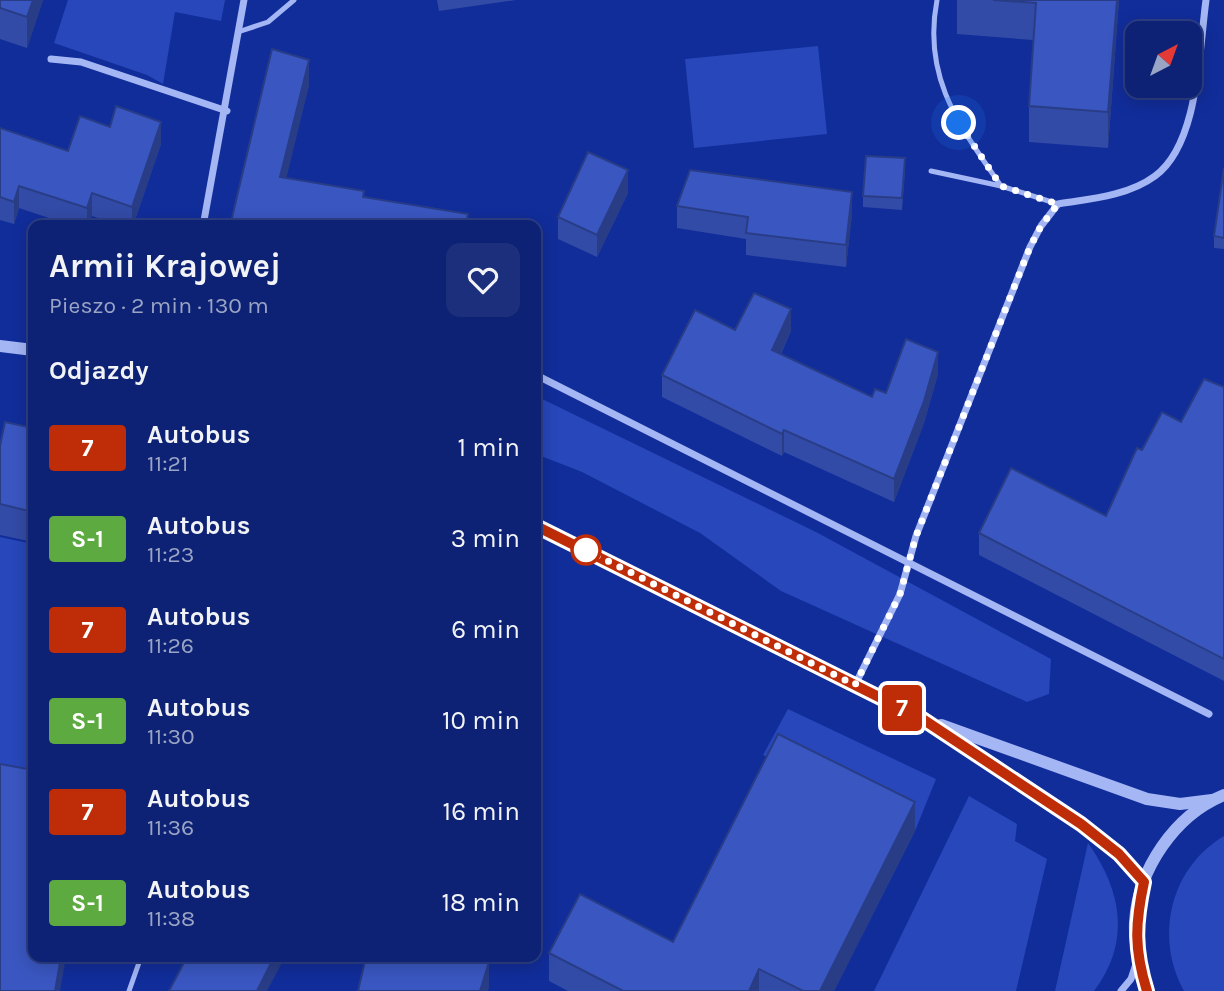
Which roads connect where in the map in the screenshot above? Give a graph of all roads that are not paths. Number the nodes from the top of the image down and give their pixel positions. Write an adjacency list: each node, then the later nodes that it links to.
1 (244, 0): 5 (street)
2 (294, 0): 5 (lane)
3 (937, 0): 9 (lane)
4 (1206, 0): 10 (street)
5 (241, 31): 7 (street)
6 (51, 60): 7 (street)
7 (226, 111): 11 (street)
8 (931, 171): 9 (lane)
9 (1001, 186): 10 (lane)
10 (1058, 204): 16 (street)
11 (204, 220)
12 (0, 346): 13 (street)
13 (28, 349)
14 (541, 378): 16 (street)
15 (541, 528): 17 (street)
16 (910, 562): 17 (street); 18 (street)
17 (855, 685): 19 (street)
18 (1209, 714)
19 (921, 718): 20 (street); 21 (street)
20 (1218, 797): 21 (street)
21 (1144, 882): 22 (street)
22 (1138, 960): 25 (street); 26 (street)
23 (139, 962): 24 (lane)
24 (130, 991)
25 (1121, 991)
26 (1147, 991)

